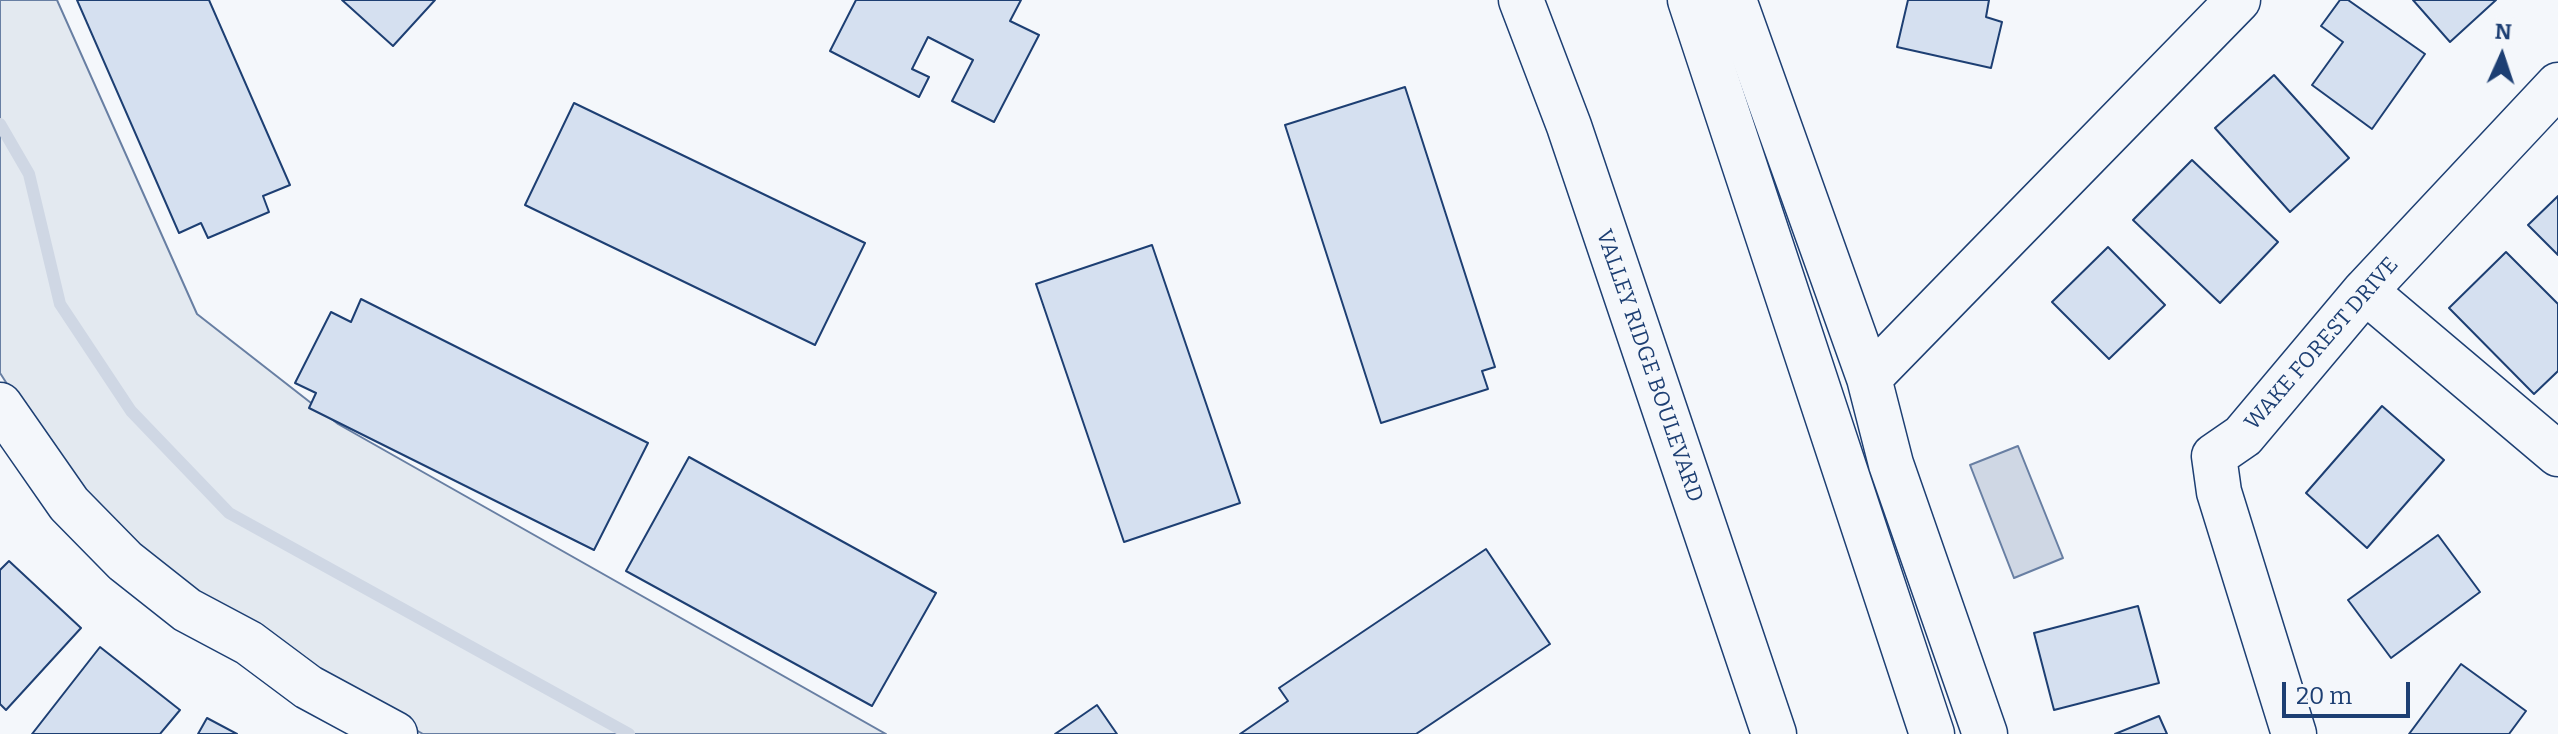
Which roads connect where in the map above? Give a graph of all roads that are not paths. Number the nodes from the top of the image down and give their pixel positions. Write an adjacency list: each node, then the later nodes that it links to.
1 (1521, 0): 11 (main road, VALLEY RIDGE BOULEVARD)
2 (1690, 0): 12 (main road)
3 (1734, 0): 7 (main road)
4 (2238, 0): 7 (main road)
5 (2558, 85): 6 (main road, WAKE FOREST DRIVE)
6 (2365, 291): 9 (main road); 14 (main road, WAKE FOREST DRIVE)
7 (1869, 378): 13 (main road)
8 (0, 405): 10 (main road)
9 (2558, 454)
10 (395, 734)
11 (1774, 734)
12 (1932, 734)
13 (1985, 734)
14 (2294, 734)

